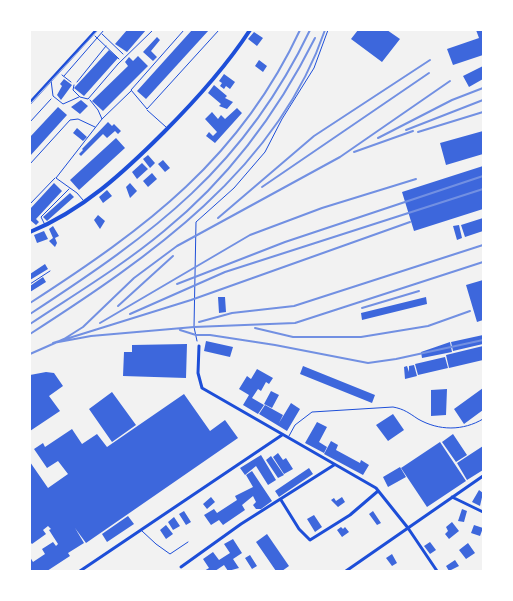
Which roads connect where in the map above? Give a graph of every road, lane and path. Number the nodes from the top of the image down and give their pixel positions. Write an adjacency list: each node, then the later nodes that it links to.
1 (97, 30): 8 (path); 9 (street)
2 (104, 30): 8 (path)
3 (154, 30): 12 (lane)
4 (184, 30): 18 (lane)
5 (219, 30): 23 (lane)
6 (249, 30): 27 (street)
7 (328, 30): 37 (path)
8 (101, 33): 10 (path); 12 (path)
9 (92, 34): 10 (path); 14 (street)
10 (98, 39): 11 (path); 15 (path)
11 (106, 46): 13 (path); 17 (path)
12 (126, 57): 13 (lane)
13 (122, 61): 21 (lane)
14 (58, 71): 15 (path); 16 (street)
15 (64, 76): 17 (path)
16 (50, 80): 19 (lane); 22 (street)
17 (74, 85): 20 (lane)
18 (131, 90): 23 (lane); 24 (lane)
19 (53, 96): 20 (lane); 25 (path)
20 (80, 97): 21 (lane)
21 (88, 99): 24 (lane)
22 (30, 102)
23 (147, 109): 27 (lane)
24 (102, 119): 26 (lane)
25 (30, 122)
26 (95, 128): 28 (lane); 29 (lane)
27 (167, 128): 31 (street)
28 (30, 164)
29 (56, 178): 30 (lane); 32 (lane)
30 (69, 189): 31 (lane); 33 (lane)
31 (86, 202): 33 (street)
32 (30, 204)
33 (45, 226): 34 (street)
34 (30, 232)
35 (50, 271): 36 (lane)
36 (30, 284)
37 (199, 346): 39 (street)
38 (483, 418): 40 (lane)
39 (282, 435): 40 (street); 48 (street)
40 (288, 439): 41 (street)
41 (334, 465): 43 (street); 45 (street)
42 (483, 476): 44 (street)
43 (378, 491): 45 (street); 47 (street)
44 (452, 497): 46 (street); 47 (street)
45 (281, 500): 50 (street)
46 (483, 512)
47 (408, 528): 52 (street); 53 (street)
48 (141, 530): 49 (lane); 51 (street)
49 (188, 542)
50 (181, 567)
51 (80, 571)
52 (346, 571)
53 (437, 571)

